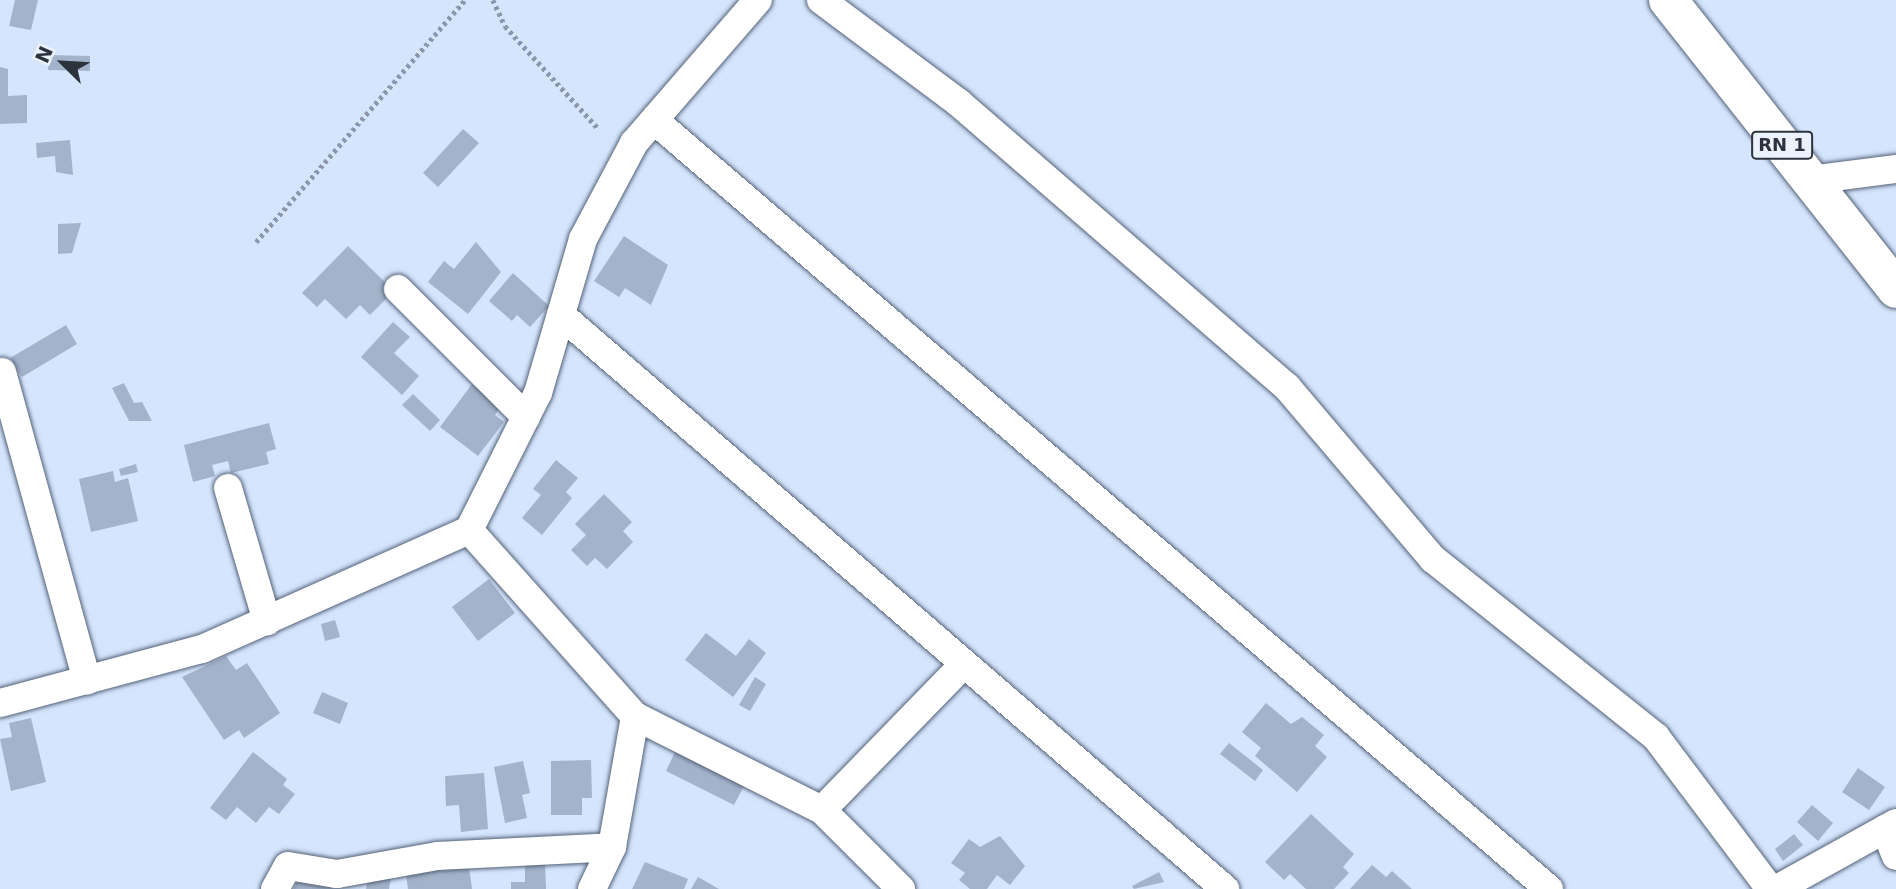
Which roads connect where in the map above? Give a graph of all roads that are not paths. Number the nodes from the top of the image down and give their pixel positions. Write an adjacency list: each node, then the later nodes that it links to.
1 (758, 0): 4 (street)
2 (821, 0): 28 (street)
3 (1668, 0): 6 (highway, RN 1)
4 (654, 120): 9 (street); 27 (street)
5 (1896, 169): 6 (street)
6 (1810, 180): 8 (highway, RN 1)
7 (398, 289): 11 (street)
8 (1896, 289)
9 (561, 315): 11 (street); 15 (street)
10 (2, 372): 16 (street)
11 (526, 417): 13 (street)
12 (228, 488): 14 (street)
13 (469, 530): 14 (street); 18 (street)
14 (267, 621): 16 (street)
15 (964, 664): 19 (street); 26 (street)
16 (87, 681): 17 (street)
17 (0, 704)
18 (635, 716): 19 (street); 21 (street)
19 (822, 810): 25 (street)
20 (1891, 826): 22 (street); 29 (street)
21 (612, 847): 23 (street); 24 (street)
22 (1896, 856)
23 (275, 889)
24 (592, 889)
25 (901, 889)
26 (1225, 889)
27 (1549, 889)
28 (1770, 889)
29 (1777, 889)

